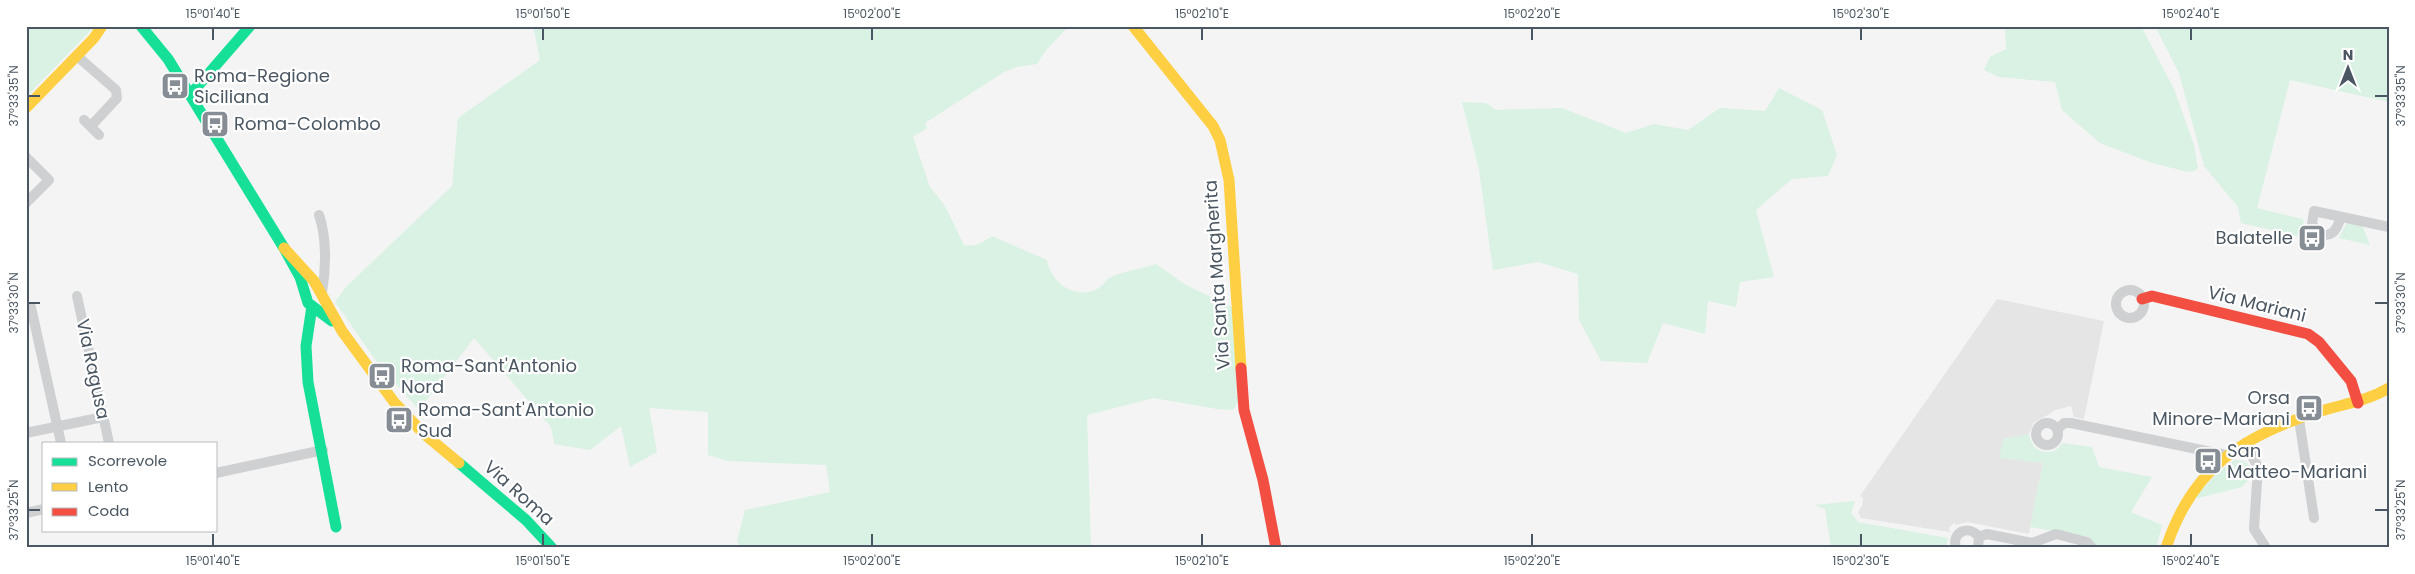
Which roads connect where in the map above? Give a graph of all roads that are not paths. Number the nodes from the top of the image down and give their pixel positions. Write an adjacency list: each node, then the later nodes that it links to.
1 (102, 26): 7 (street)
2 (112, 26): 7 (street)
3 (141, 26): 9 (street)
4 (152, 26): 9 (street)
5 (250, 26): 10 (street)
6 (1133, 26): 43 (street, Via Santa Margherita)
7 (94, 38): 8 (street)
8 (78, 56): 11 (street); 12 (street)
9 (168, 59): 10 (street)
10 (190, 95): 19 (street, Via Roma)
11 (26, 108)
12 (99, 135)
13 (26, 157): 14 (street)
14 (26, 203)
15 (319, 215): 18 (street)
16 (2341, 217): 16 (street); 17 (street)
17 (2389, 227)
18 (324, 256): 19 (street); 22 (street)
19 (307, 279): 22 (street, Via Roma)
20 (77, 296): 26 (street, Via Ragusa)
21 (2142, 299): 25 (street, Via Mariani)
22 (317, 301): 34 (street); 42 (street, Via Roma)
23 (32, 307): 28 (street)
24 (2389, 389): 25 (street)
25 (2358, 403): 27 (street)
26 (103, 417): 28 (street); 32 (street, Via Ragusa)
27 (2299, 419): 33 (street); 39 (street)
28 (58, 427): 30 (street); 31 (street)
29 (2058, 429): 35 (street)
30 (26, 433)
31 (61, 442)
32 (109, 442)
33 (2245, 443): 35 (street); 47 (street)
34 (323, 450): 36 (street); 40 (street)
35 (2226, 455): 46 (street)
36 (218, 473)
37 (42, 509): 38 (street)
38 (26, 513)
39 (2314, 518)
40 (336, 528)
41 (1979, 543): 44 (street); 45 (street)
42 (552, 548)
43 (1276, 548)
44 (1956, 548)
45 (2092, 548)
46 (2166, 548)
47 (2266, 548)

